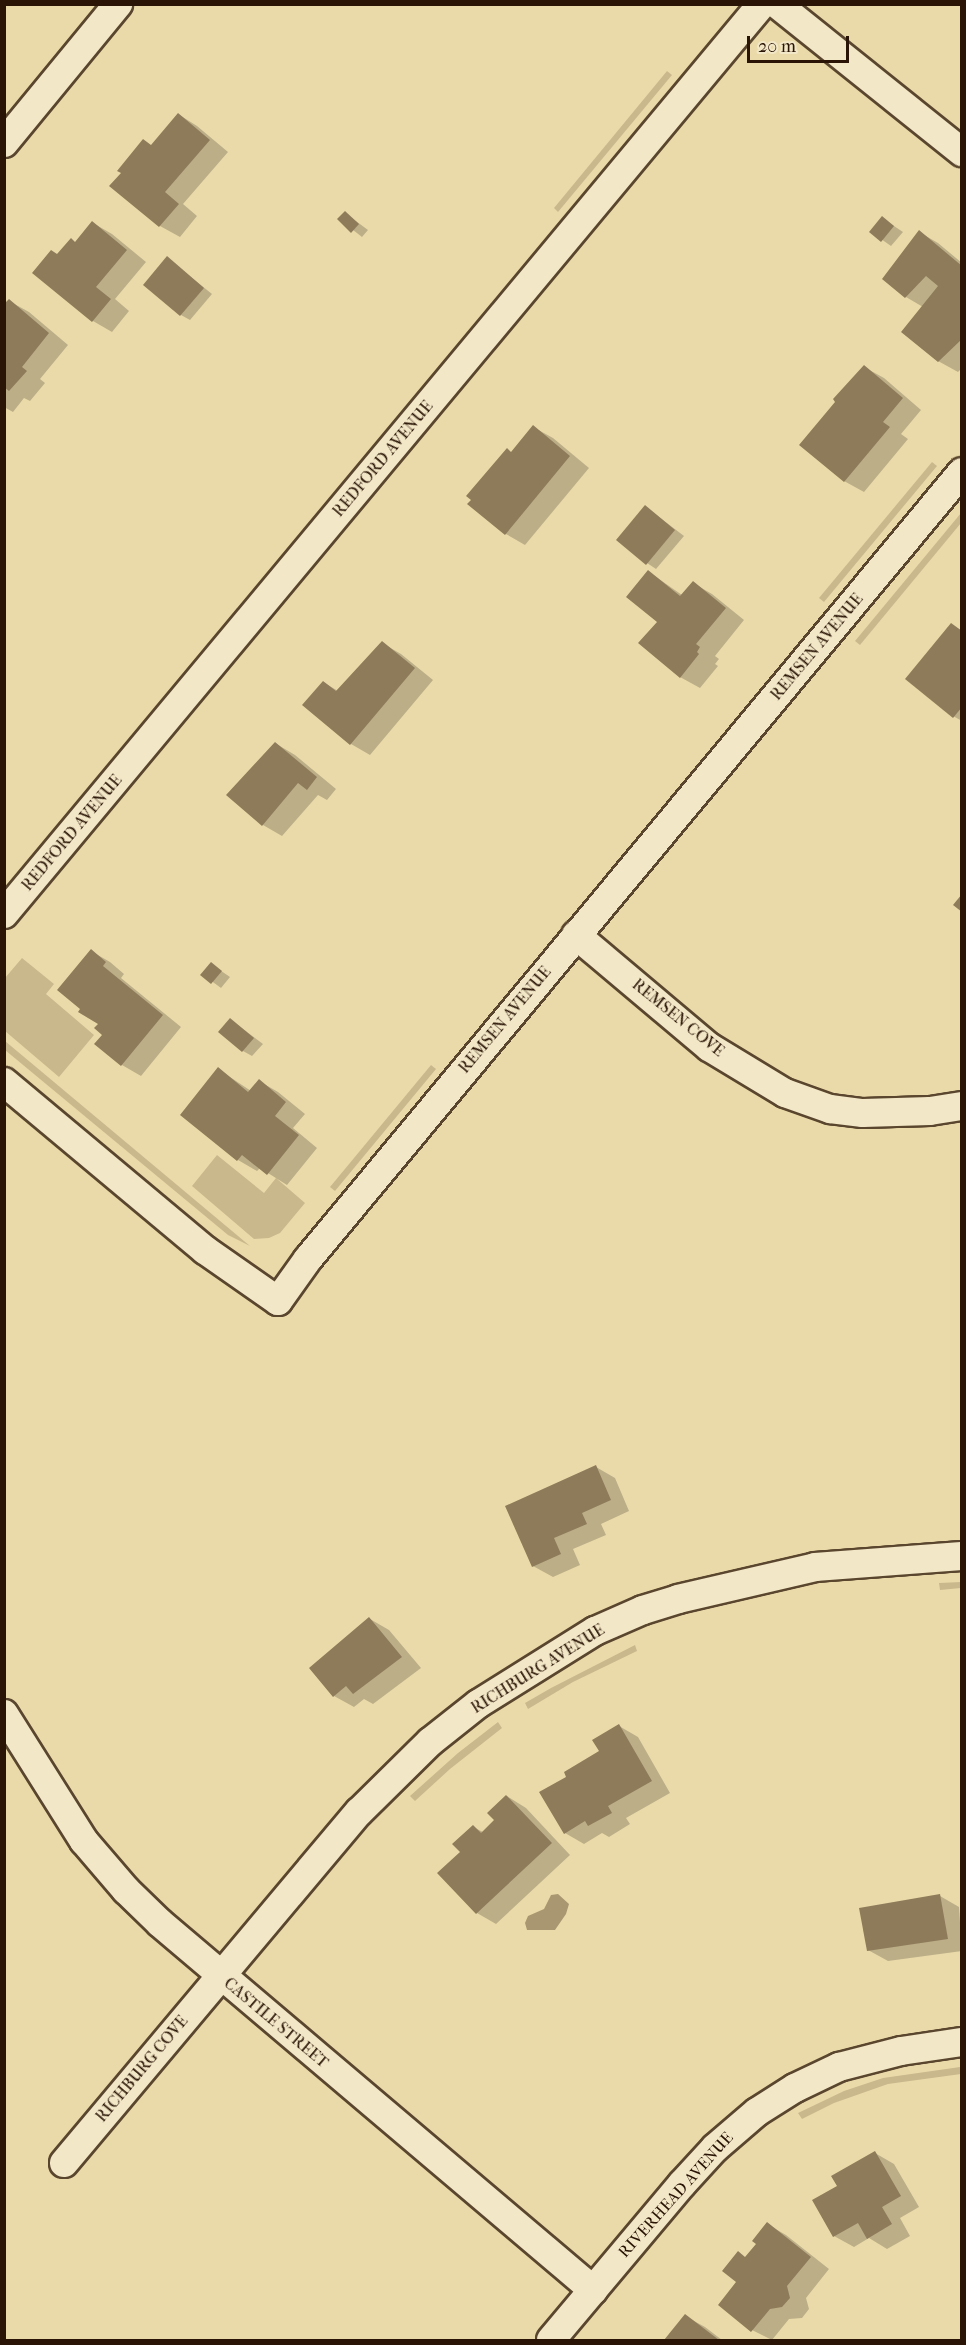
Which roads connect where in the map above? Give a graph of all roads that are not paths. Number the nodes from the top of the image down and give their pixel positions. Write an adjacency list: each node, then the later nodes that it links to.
1 (118, 4): 4 (street)
2 (762, 4): 7 (street, REDFORD AVENUE)
3 (777, 4): 5 (street)
4 (4, 143)
5 (962, 152)
6 (962, 472): 8 (street, REMSEN AVENUE)
7 (4, 914)
8 (576, 935): 9 (street, REMSEN AVENUE); 10 (street, REMSEN COVE)
9 (4, 1082)
10 (962, 1106)
11 (962, 1556): 13 (street, RICHBURG AVENUE)
12 (4, 1714): 13 (street, CASTILE STREET)
13 (221, 1976): 15 (street, RICHBURG COVE); 16 (street, CASTILE STREET)
14 (962, 2042): 16 (street, RIVERHEAD AVENUE)
15 (64, 2163)
16 (593, 2290): 17 (street, RIVERHEAD AVENUE)
17 (551, 2340)

